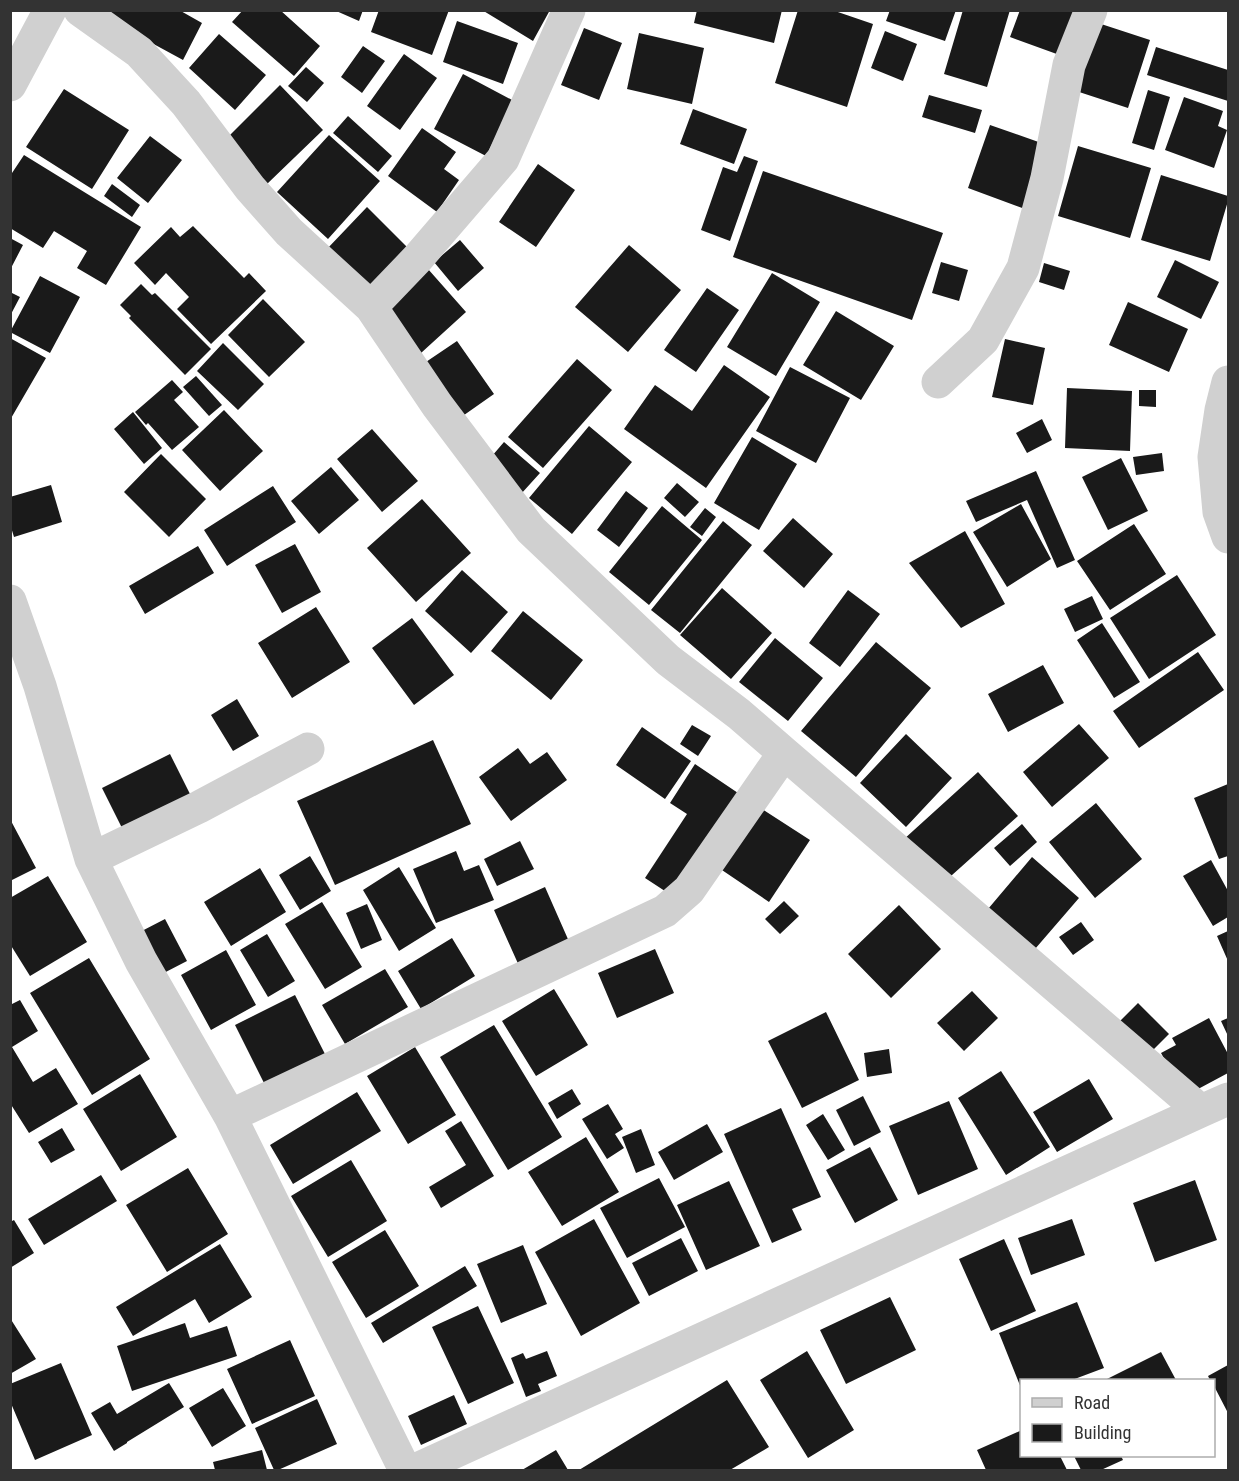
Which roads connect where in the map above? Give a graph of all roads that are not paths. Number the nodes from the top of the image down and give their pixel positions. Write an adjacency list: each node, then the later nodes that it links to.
1 (50, 10): 5 (street)
2 (80, 10): 6 (street)
3 (569, 10): 6 (street)
4 (1091, 10): 7 (street)
5 (13, 75)
6 (371, 308): 12 (street)
7 (938, 382)
8 (1228, 382): 9 (street)
9 (1228, 537)
10 (10, 601): 13 (street)
11 (308, 749): 13 (street)
12 (784, 753): 14 (street); 15 (street)
13 (91, 859): 15 (street)
14 (1215, 1105): 17 (street)
15 (230, 1116): 16 (street)
16 (405, 1470)
17 (415, 1470)

